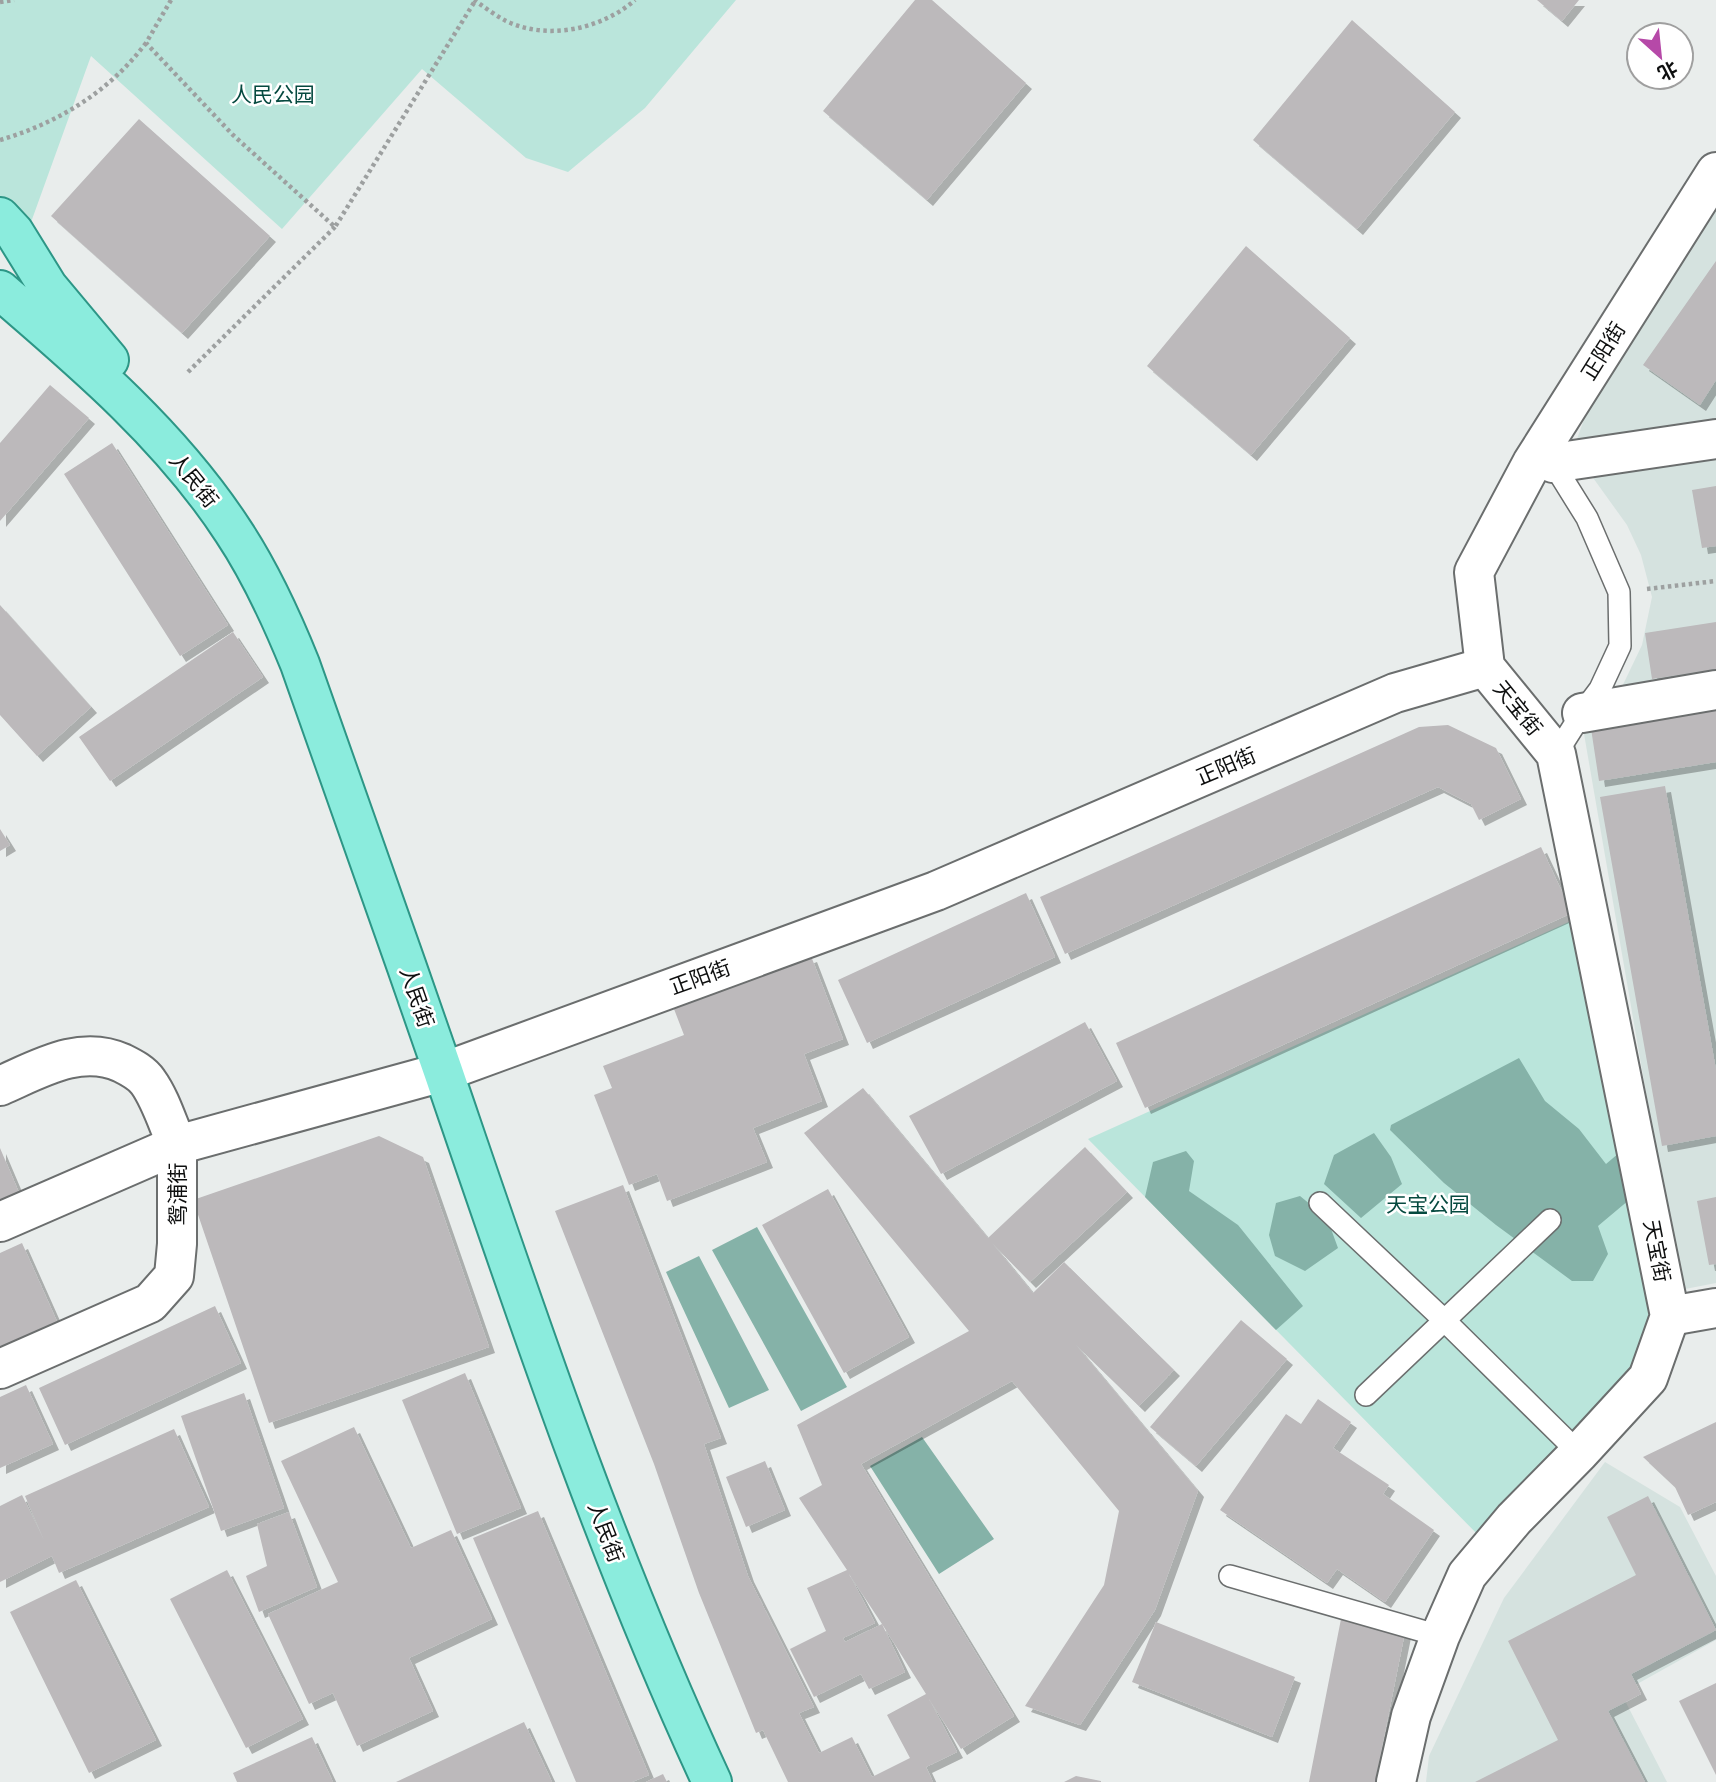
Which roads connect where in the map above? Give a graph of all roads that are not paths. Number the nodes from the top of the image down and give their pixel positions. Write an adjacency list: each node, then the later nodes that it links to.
1 (1716, 172): 6 (street, 正阳街)
2 (0, 217): 5 (main road)
3 (0, 290): 5 (main road, 人民街)
4 (1716, 439): 6 (street)
5 (173, 454): 11 (main road, 人民街)
6 (1547, 455): 7 (street, 正阳街); 9 (lane)
7 (1485, 667): 10 (street, 天宝街); 11 (street, 正阳街)
8 (1716, 690): 9 (street)
9 (1582, 713): 10 (lane)
10 (1556, 754): 18 (street, 天宝街)
11 (443, 1072): 13 (street, 鸳浦街); 25 (main road, 人民街)
12 (0, 1086): 13 (street)
13 (177, 1145): 16 (street); 20 (street, 鸳浦街)
14 (1320, 1203): 19 (lane)
15 (1549, 1220): 19 (lane)
16 (0, 1222)
17 (1716, 1307): 18 (street)
18 (1670, 1316): 22 (street)
19 (1444, 1320): 21 (lane); 22 (lane)
20 (0, 1368)
21 (1366, 1395)
22 (1579, 1453): 24 (street)
23 (1230, 1576): 24 (lane)
24 (1440, 1636): 26 (street)
25 (712, 1782)
26 (1396, 1782)

